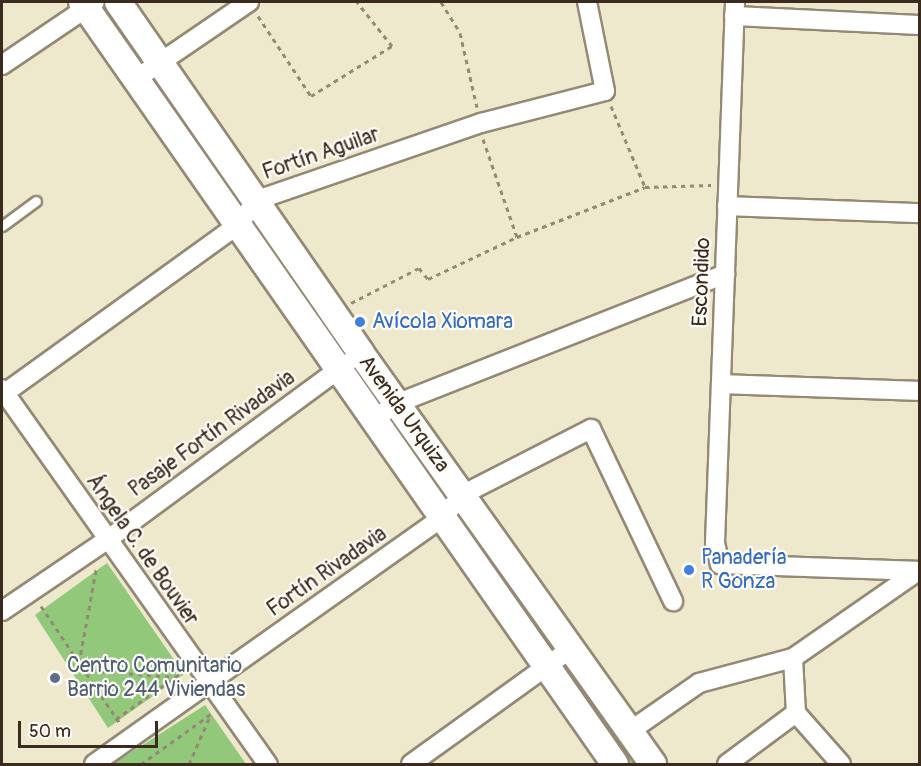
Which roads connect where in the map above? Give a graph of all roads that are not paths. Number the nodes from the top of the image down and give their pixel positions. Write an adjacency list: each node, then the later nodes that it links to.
1 (118, 2): 7 (main road, Avenida Urquiza)
2 (249, 2): 7 (street)
3 (586, 2): 10 (street, Fortín Aguilar)
4 (88, 3): 8 (street); 9 (main road, Avenida Urquiza)
5 (734, 9): 6 (street); 12 (street, Escondido)
6 (920, 25)
7 (161, 63): 9 (street); 10 (main road, Avenida Urquiza)
8 (2, 64)
9 (136, 79): 14 (main road, Avenida Urquiza)
10 (257, 200): 14 (street, Fortín Aguilar); 17 (main road, Avenida Urquiza)
11 (36, 201): 15 (lane)
12 (727, 206): 13 (street); 16 (street, Escondido)
13 (920, 213)
14 (238, 225): 18 (main road, Avenida Urquiza); 21 (street, Fortín Aguilar)
15 (2, 226)
16 (725, 274): 19 (street, Escondido); 22 (street)
17 (360, 352): 18 (street, Pasaje Fortín Rivadavia); 22 (main road, Avenida Urquiza)
18 (338, 369): 23 (main road, Avenida Urquiza); 26 (street, Pasaje Fortín Rivadavia)
19 (721, 384): 20 (street); 27 (street, Escondido)
20 (920, 391)
21 (2, 392): 26 (street, Ángela C. de Bouvier)
22 (398, 403): 23 (street); 24 (main road, Avenida Urquiza)
23 (374, 419): 25 (main road, Avenida Urquiza)
24 (462, 495): 25 (street, Fortín Rivadavia); 28 (street, Fortín Rivadavia); 30 (main road, Avenida Urquiza)
25 (442, 518): 32 (main road, Avenida Urquiza); 33 (street, Fortín Rivadavia)
26 (106, 540): 29 (street, Pasaje Fortín Rivadavia); 33 (street, Ángela C. de Bouvier)
27 (919, 572): 31 (street)
28 (673, 601)
29 (2, 611)
30 (569, 650): 32 (street); 35 (main road, Avenida Urquiza)
31 (793, 658): 34 (street); 35 (street)
32 (547, 667): 38 (street); 39 (main road, Avenida Urquiza)
33 (210, 683): 36 (street, Fortín Rivadavia); 37 (street, Ángela C. de Bouvier)
34 (796, 713): 41 (street); 42 (street)
35 (630, 731): 40 (main road, Avenida Urquiza)
36 (94, 765)
37 (268, 765)
38 (411, 765)
39 (615, 765)
40 (652, 765)
41 (727, 765)
42 (842, 765)

